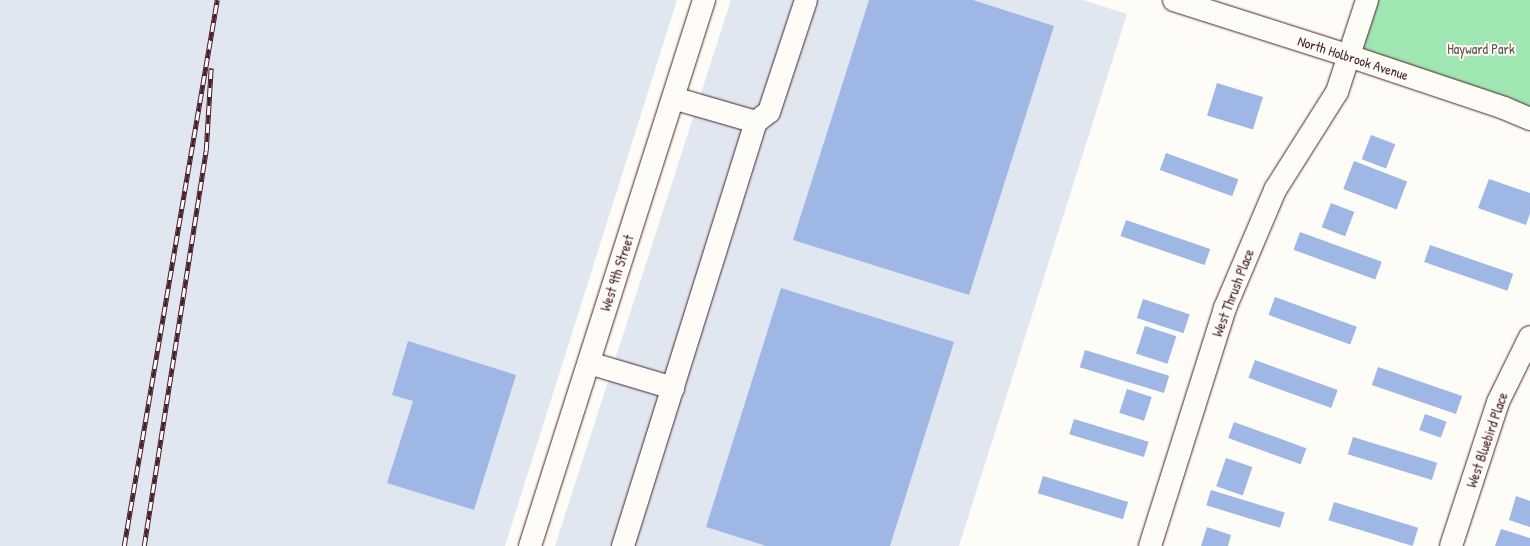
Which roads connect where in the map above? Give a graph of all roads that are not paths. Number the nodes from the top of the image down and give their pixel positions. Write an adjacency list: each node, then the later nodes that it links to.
1 (704, 0): 6 (street, West 9th Street)
2 (806, 0): 8 (street)
3 (1174, 0): 5 (street, North Holbrook Avenue)
4 (1367, 0): 5 (street, West Thrush Place)
5 (1349, 56): 7 (street, North Holbrook Avenue); 14 (street, West Thrush Place)
6 (673, 98): 8 (street); 10 (street, West 9th Street)
7 (1530, 119)
8 (756, 122): 11 (street)
9 (1530, 337): 15 (street, West Bluebird Place)
10 (588, 363): 11 (street); 12 (street, West 9th Street)
11 (672, 388): 13 (street)
12 (530, 546)
13 (623, 546)
14 (1150, 546)
15 (1451, 546)

